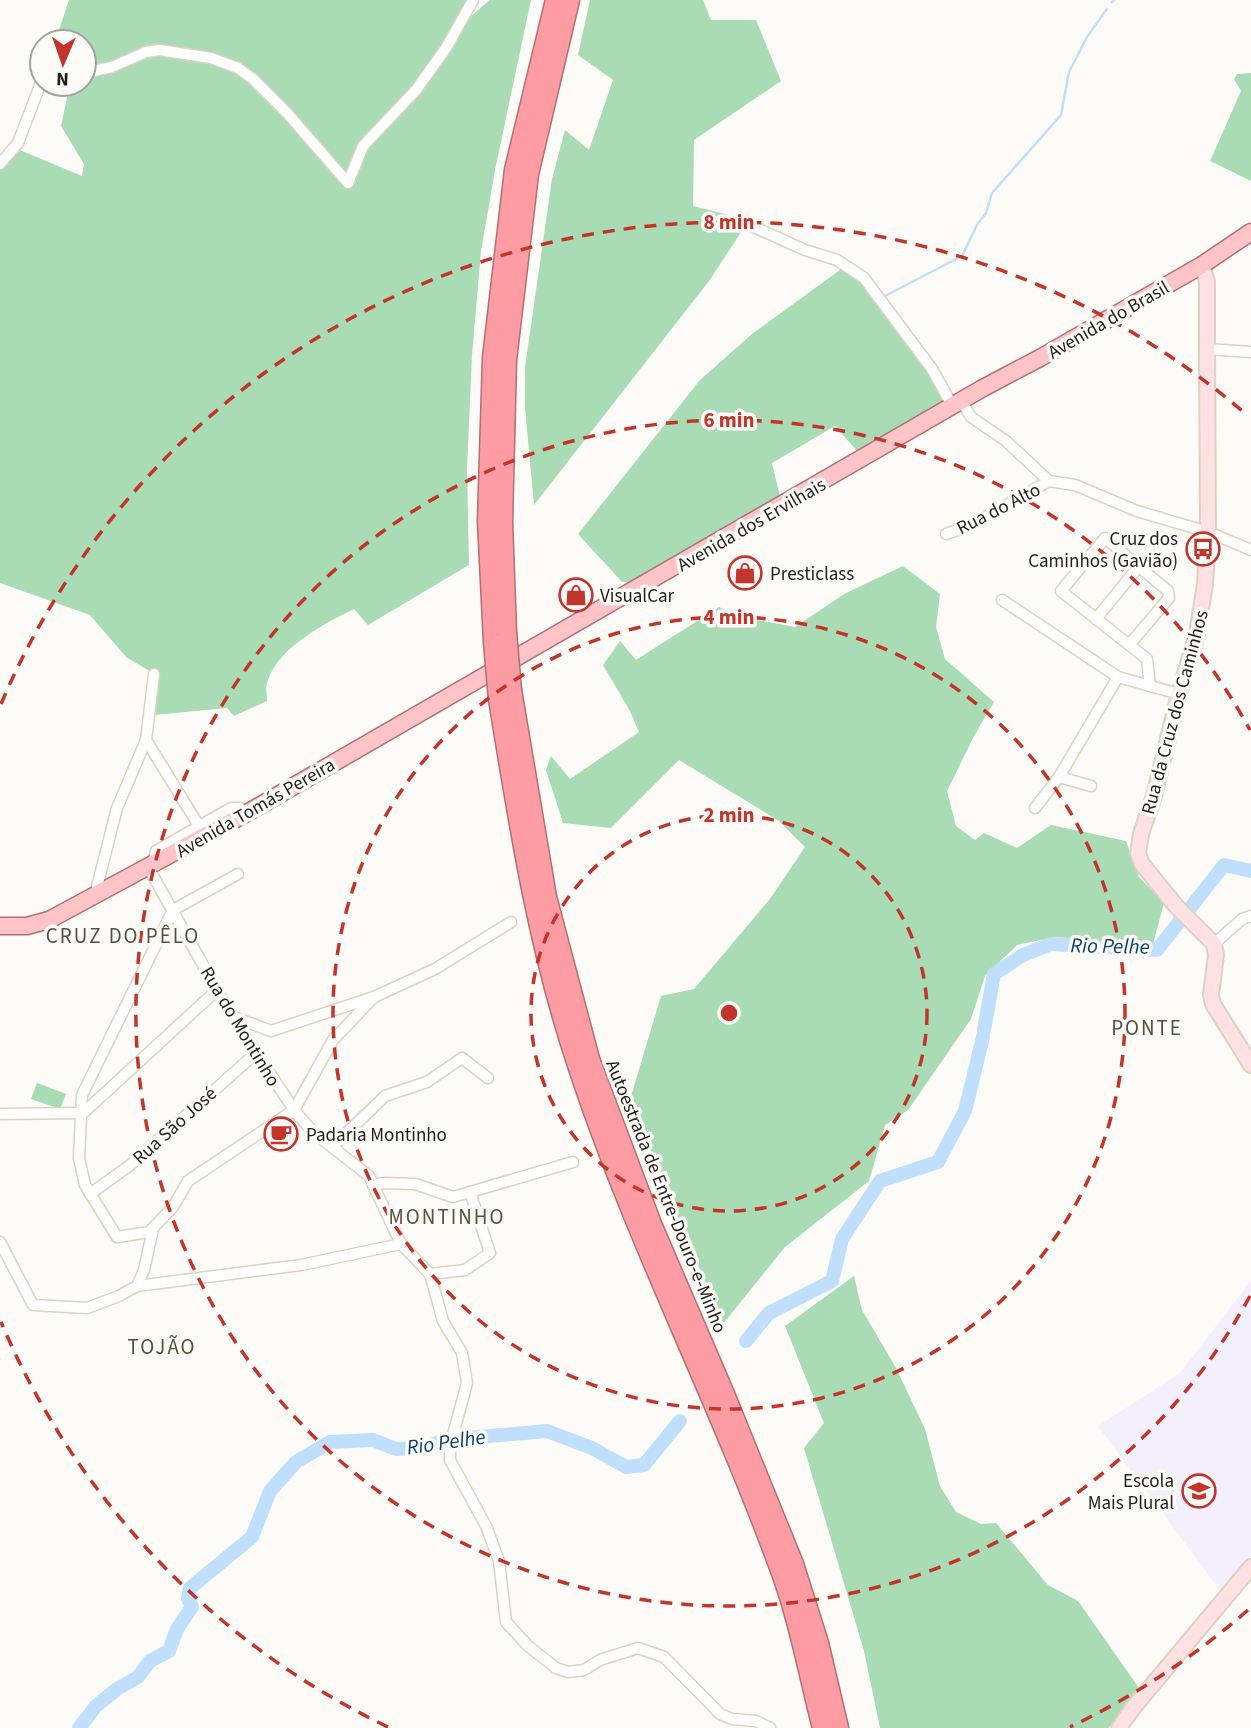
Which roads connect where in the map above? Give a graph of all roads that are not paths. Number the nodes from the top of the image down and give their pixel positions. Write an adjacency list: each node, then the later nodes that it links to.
1 (473, 0): 4 (street)
2 (555, 0): 22 (highway, Autoestrada de Entre-Douro-e-Minho)
3 (570, 0): 22 (highway, Autoestrada de Entre-Douro-e-Minho)
4 (98, 70)
5 (35, 98): 6 (street)
6 (0, 164)
7 (754, 227): 14 (street)
8 (1251, 232): 9 (main road, Avenida do Brasil)
9 (1202, 265): 10 (main road, Avenida do Brasil); 11 (street, Rua da Cruz dos Caminhos)
10 (1186, 274): 11 (street); 14 (main road, Avenida do Brasil)
11 (1206, 295): 12 (street, Rua da Cruz dos Caminhos)
12 (1208, 349): 13 (street); 16 (street, Rua da Cruz dos Caminhos)
13 (1251, 352)
14 (957, 405): 15 (street); 24 (main road, Avenida dos Ervilhais)
15 (1049, 481): 16 (street); 17 (street, Rua do Alto)
16 (1208, 532): 18 (street); 29 (street, Rua da Cruz dos Caminhos)
17 (946, 534)
18 (1249, 545)
19 (1139, 566): 21 (street); 21 (street); 23 (street)
20 (1002, 600): 26 (street)
21 (1096, 619): 23 (street)
22 (500, 638): 28 (highway, Autoestrada de Entre-Douro-e-Minho, bridge)
23 (1129, 645): 27 (street)
24 (502, 665): 34 (main road, Avenida Tomás Pereira)
25 (154, 674): 30 (street)
26 (1118, 677): 27 (street); 31 (street)
27 (1150, 686): 29 (street)
28 (505, 694): 67 (highway, Autoestrada de Entre-Douro-e-Minho); 68 (highway, Autoestrada de Entre-Douro-e-Minho)
29 (1179, 694): 45 (street, Rua da Cruz dos Caminhos)
30 (146, 740): 35 (street); 38 (street)
31 (1059, 777): 32 (street); 33 (street)
32 (1091, 786)
33 (1035, 808)
34 (247, 813): 35 (street); 36 (main road, Avenida Tomás Pereira)
35 (199, 826): 36 (street)
36 (151, 865): 38 (main road, Avenida Tomás Pereira); 39 (street, Rua do Montinho)
37 (237, 874): 39 (street)
38 (101, 894): 43 (main road, Avenida Tomás Pereira)
39 (173, 909): 46 (street, Rua do Montinho); 54 (street)
40 (1251, 916): 45 (street)
41 (511, 922): 47 (street)
42 (0, 926): 43 (main road, Avenida Tomás Pereira)
43 (27, 926): 44 (street)
44 (0, 936)
45 (1214, 944): 50 (street)
46 (218, 990): 48 (street, Rua do Montinho); 54 (street)
47 (374, 998): 48 (street); 52 (street)
48 (233, 1017): 49 (street, Rua do Montinho)
49 (256, 1053): 52 (street, Rua do Montinho); 59 (street, Rua São José)
50 (1251, 1065)
51 (488, 1078): 55 (street)
52 (294, 1110): 55 (street, Rua do Montinho); 60 (street)
53 (0, 1114): 54 (street)
54 (80, 1114): 59 (street)
55 (332, 1147): 57 (street, Rua do Montinho)
56 (573, 1162): 58 (street)
57 (373, 1185): 58 (street); 62 (street, Rua do Montinho)
58 (470, 1192): 63 (street)
59 (90, 1194): 60 (street)
60 (153, 1228): 64 (street)
61 (0, 1242): 64 (street)
62 (401, 1244): 63 (street, Rua do Montinho); 64 (street)
63 (430, 1274): 66 (street)
64 (137, 1286)
65 (1251, 1567): 69 (street)
66 (770, 1728)
67 (821, 1728)
68 (839, 1728)
69 (1119, 1728)

